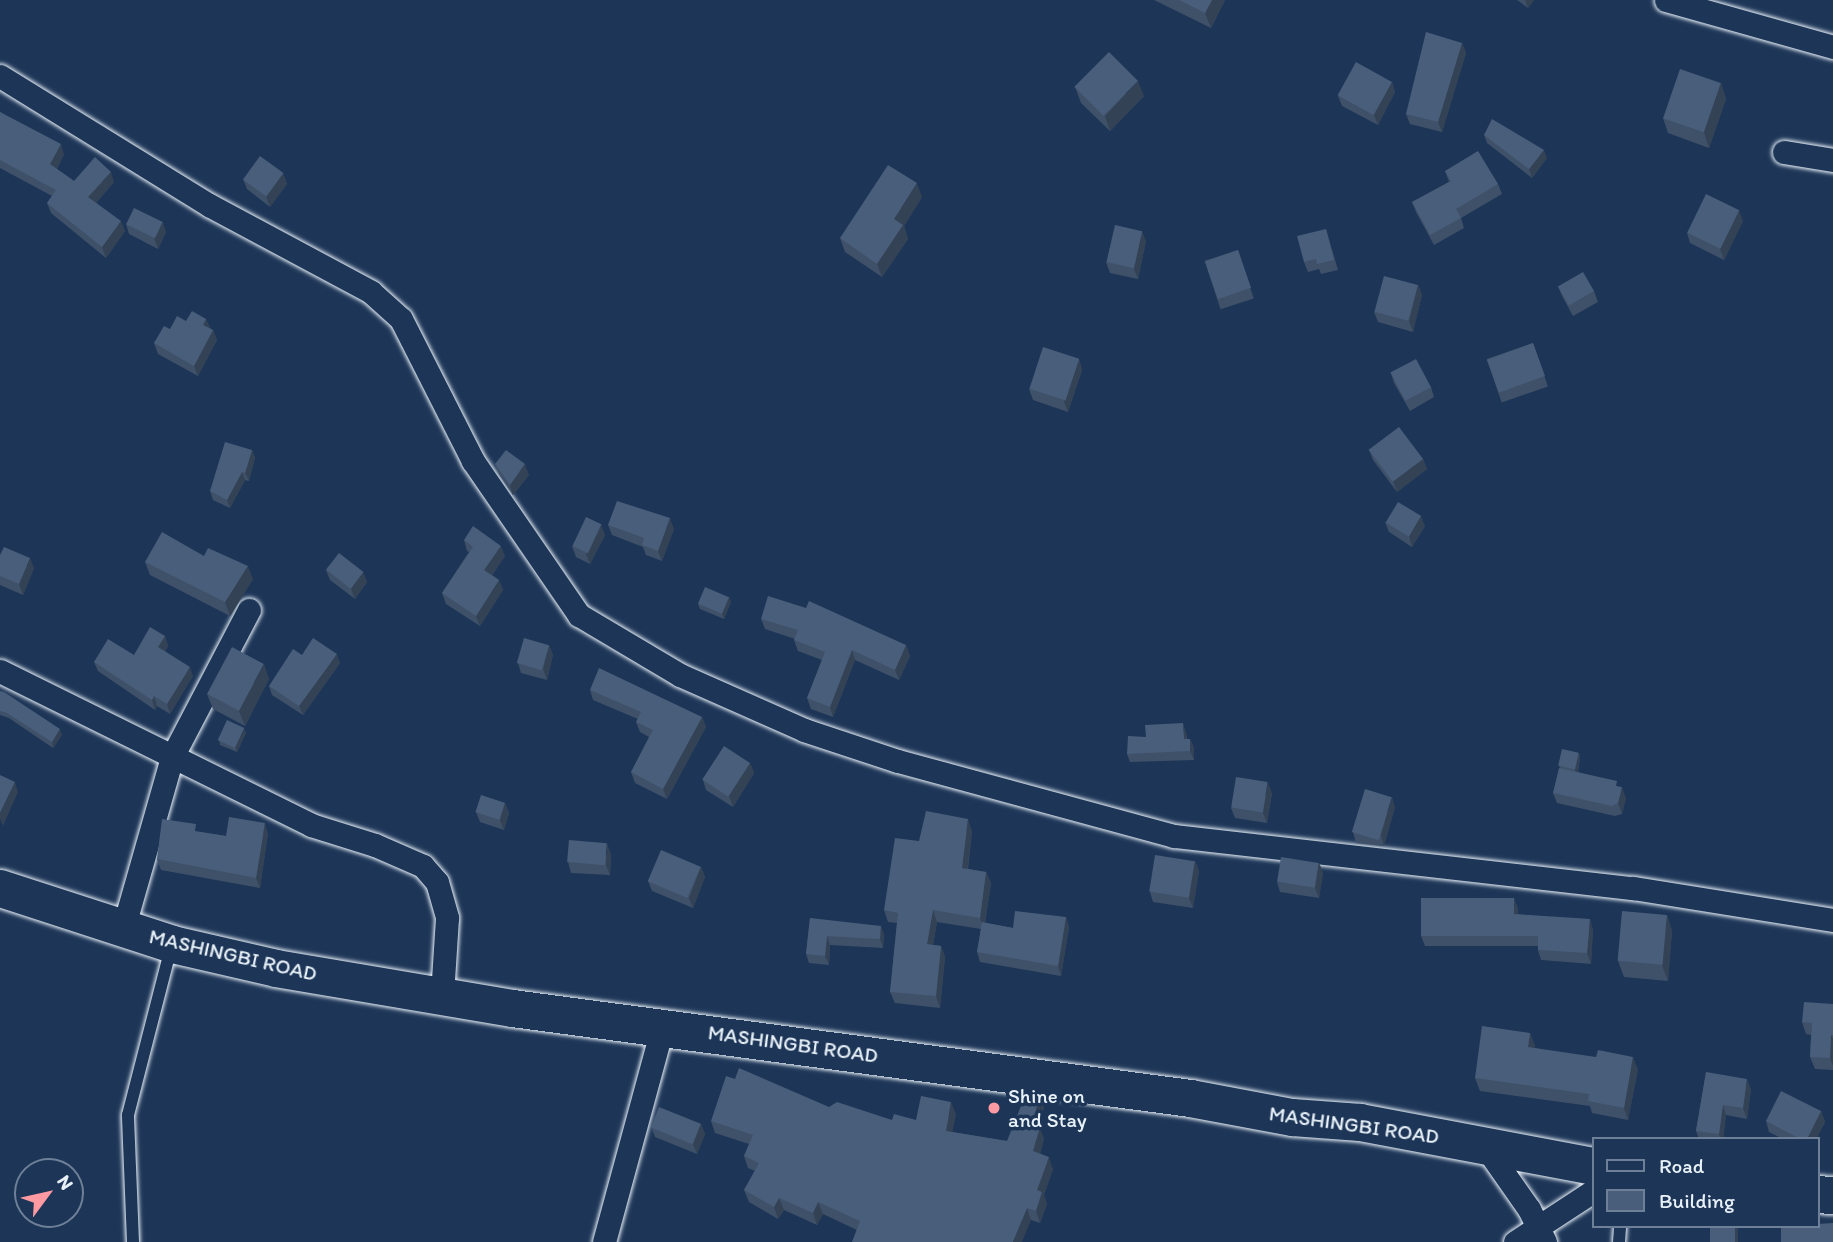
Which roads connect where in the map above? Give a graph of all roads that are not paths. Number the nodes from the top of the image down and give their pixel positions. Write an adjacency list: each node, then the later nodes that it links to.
1 (1666, 0): 2 (street)
2 (1833, 47)
3 (0, 76): 10 (street)
4 (1784, 152): 5 (street)
5 (1833, 160)
6 (249, 610): 8 (street)
7 (0, 671): 8 (street)
8 (172, 757): 11 (street); 13 (street)
9 (0, 888): 11 (main road, MASHINGBI ROAD)
10 (1833, 920)
11 (123, 929): 12 (main road, MASHINGBI ROAD)
12 (172, 944): 13 (main road, MASHINGBI ROAD); 19 (lane)
13 (442, 996): 14 (main road, MASHINGBI ROAD)
14 (663, 1025): 15 (main road, MASHINGBI ROAD); 20 (street)
15 (1484, 1144): 16 (main road, MASHINGBI ROAD); 18 (street)
16 (1591, 1166)
17 (1591, 1193): 18 (street)
18 (1543, 1234): 21 (street)
19 (133, 1242)
20 (604, 1242)
21 (1515, 1242)

